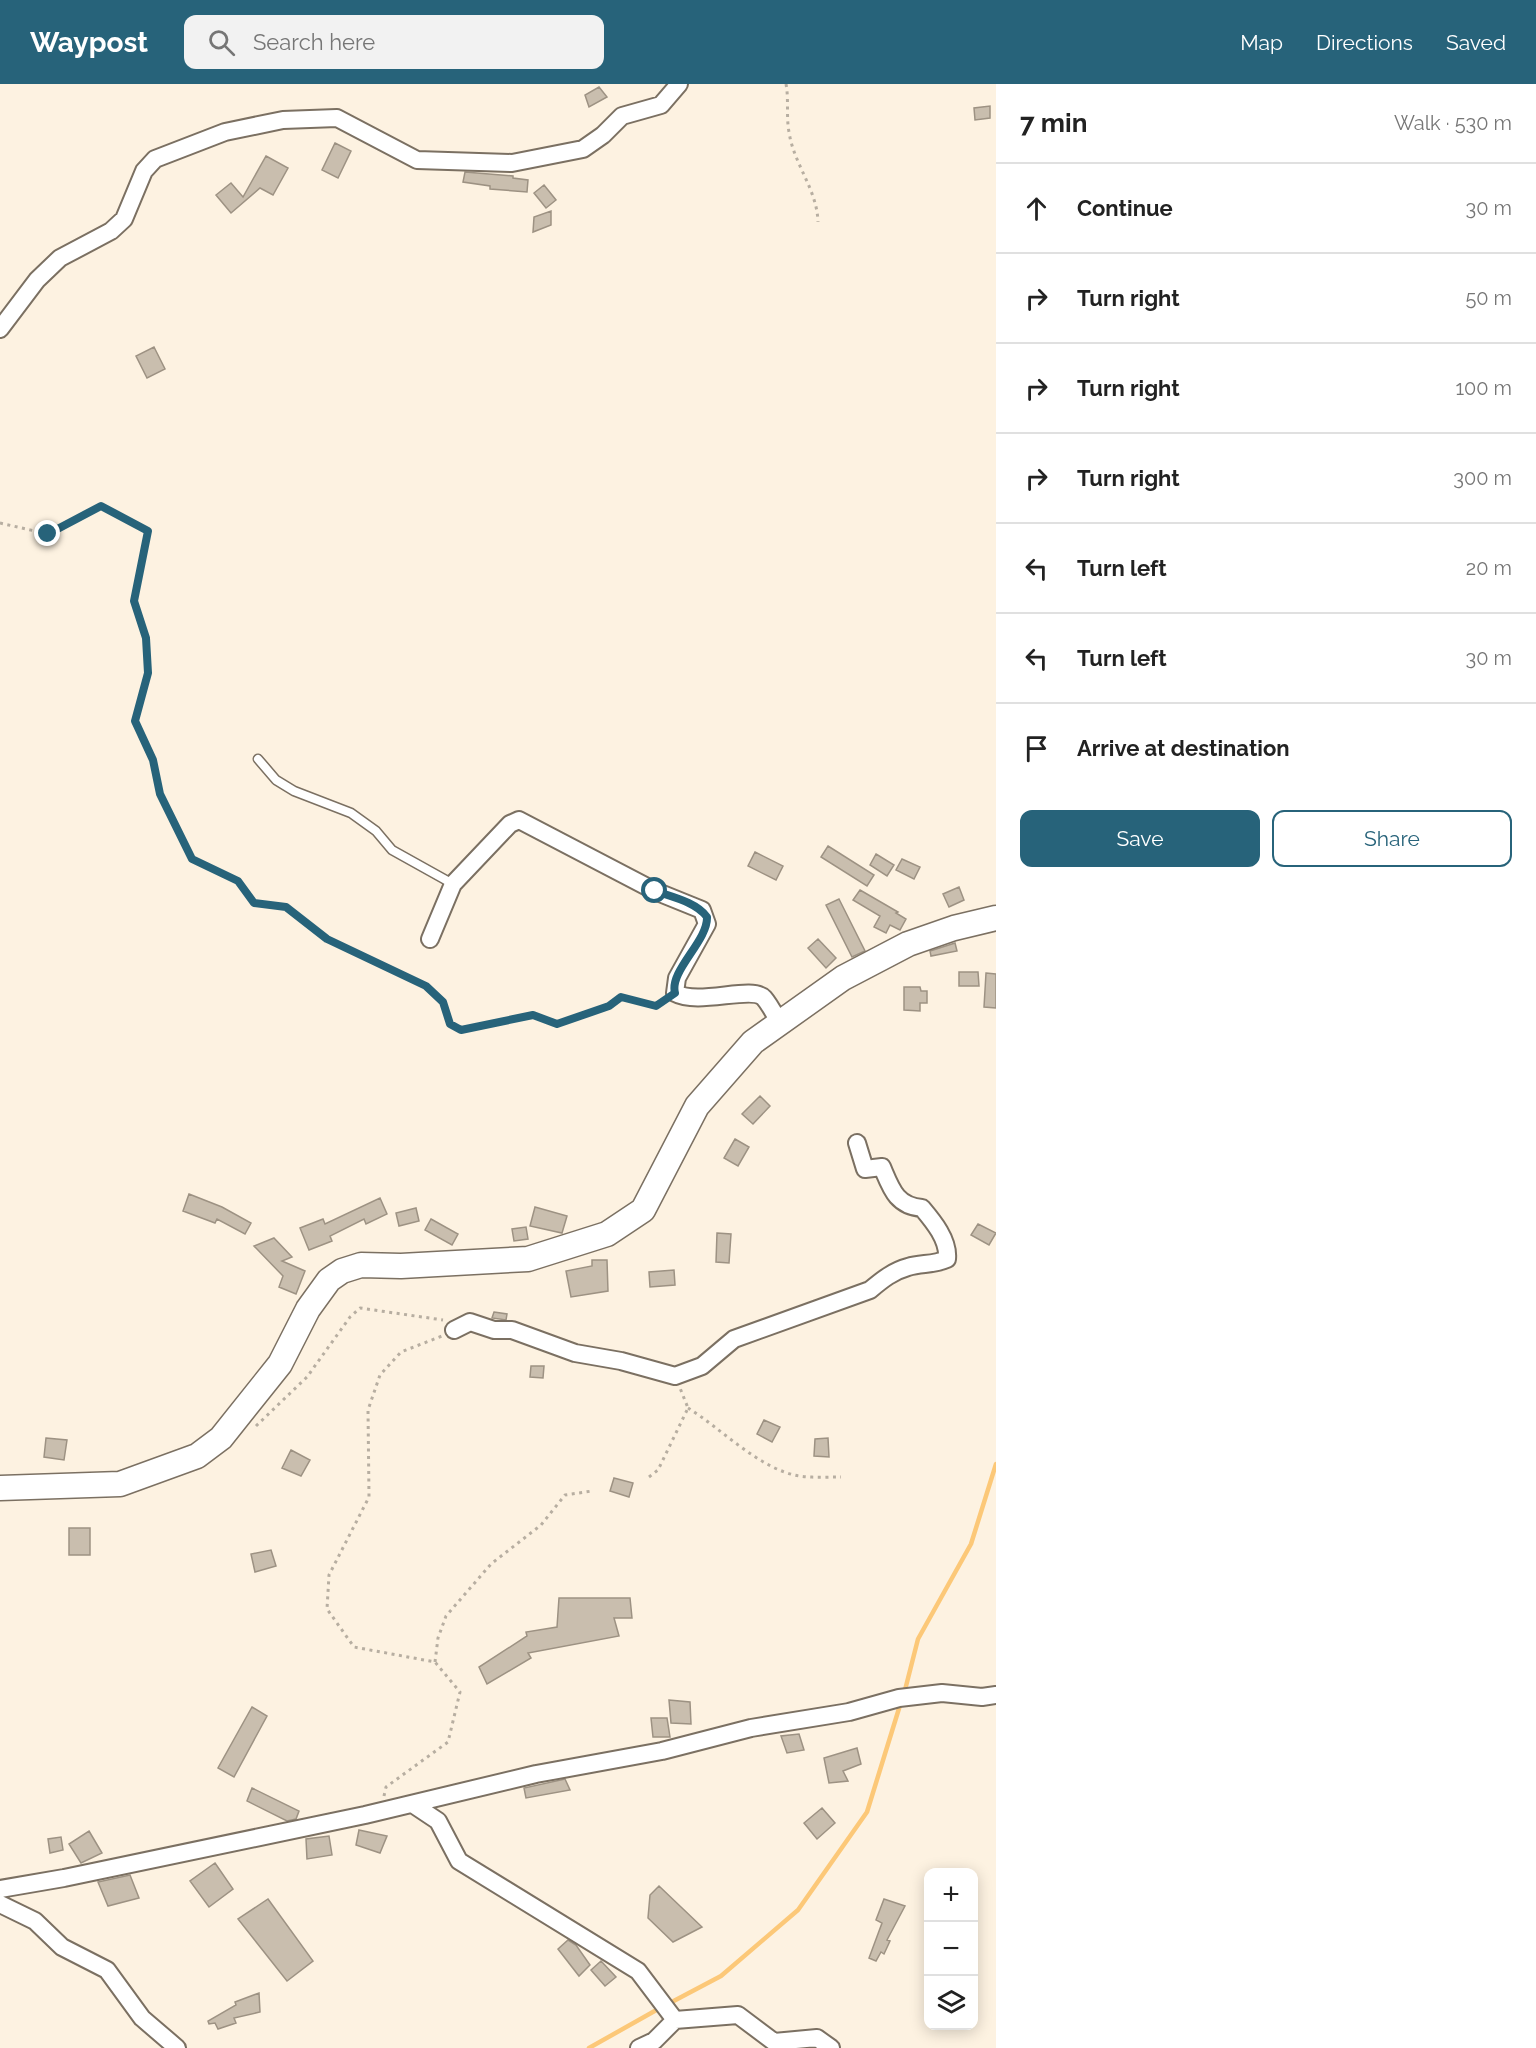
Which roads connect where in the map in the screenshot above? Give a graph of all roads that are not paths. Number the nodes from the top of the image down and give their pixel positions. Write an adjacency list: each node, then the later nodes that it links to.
1 (679, 84): 2 (street)
2 (0, 329)
3 (258, 759): 4 (lane)
4 (453, 884): 6 (street); 7 (street)
5 (996, 918): 7 (main road)
6 (430, 939)
7 (779, 1022): 10 (main road)
8 (857, 1143): 9 (street)
9 (454, 1330)
10 (0, 1488)
11 (996, 1695): 12 (street)
12 (414, 1805): 13 (street); 15 (street)
13 (0, 1889)
14 (0, 1904): 16 (street)
15 (675, 2020): 17 (street); 18 (street)
16 (177, 2048)
17 (639, 2048)
18 (831, 2048)

